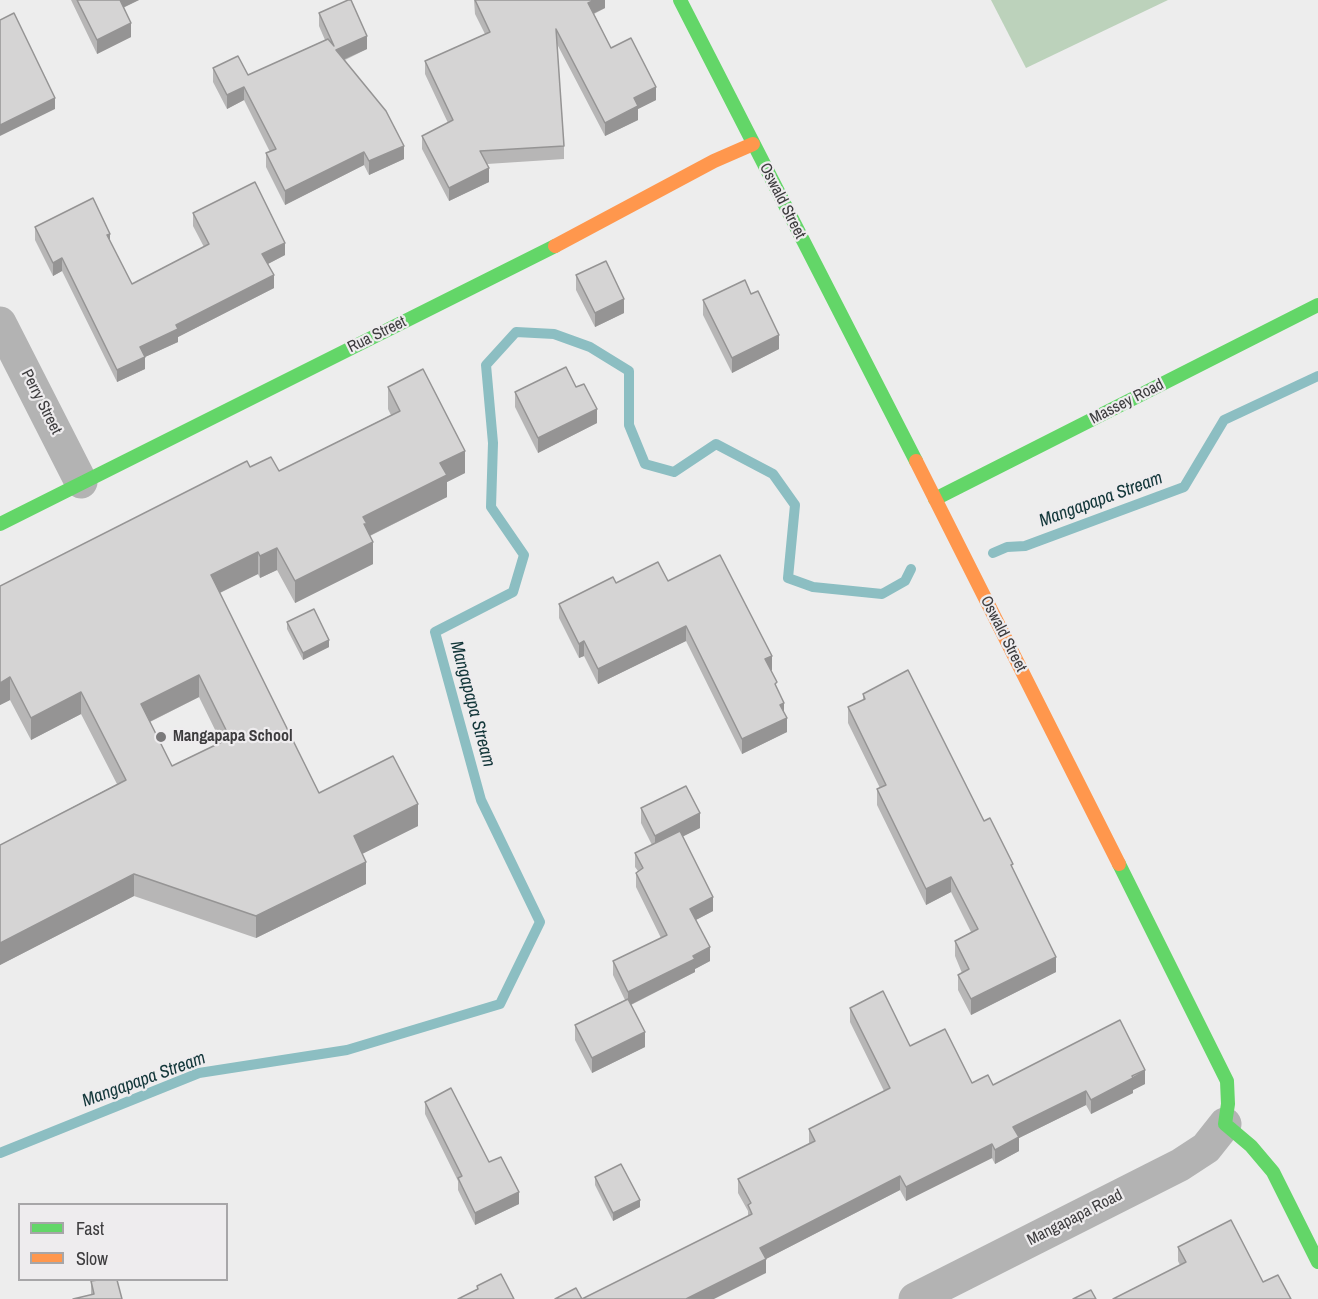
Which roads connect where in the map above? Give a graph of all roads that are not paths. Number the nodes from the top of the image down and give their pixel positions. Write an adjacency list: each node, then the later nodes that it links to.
1 (680, 0): 2 (street, Oswald Street)
2 (753, 144): 5 (street, Rua Street); 6 (street, Oswald Street)
3 (1318, 305): 6 (street, Massey Road)
4 (0, 323): 5 (street, Perry Street)
5 (81, 482): 7 (street, Rua Street)
6 (935, 499): 8 (street, Oswald Street)
7 (0, 524)
8 (1225, 1124): 9 (street); 10 (street, Mangapapa Road)
9 (1318, 1262)
10 (915, 1299)

